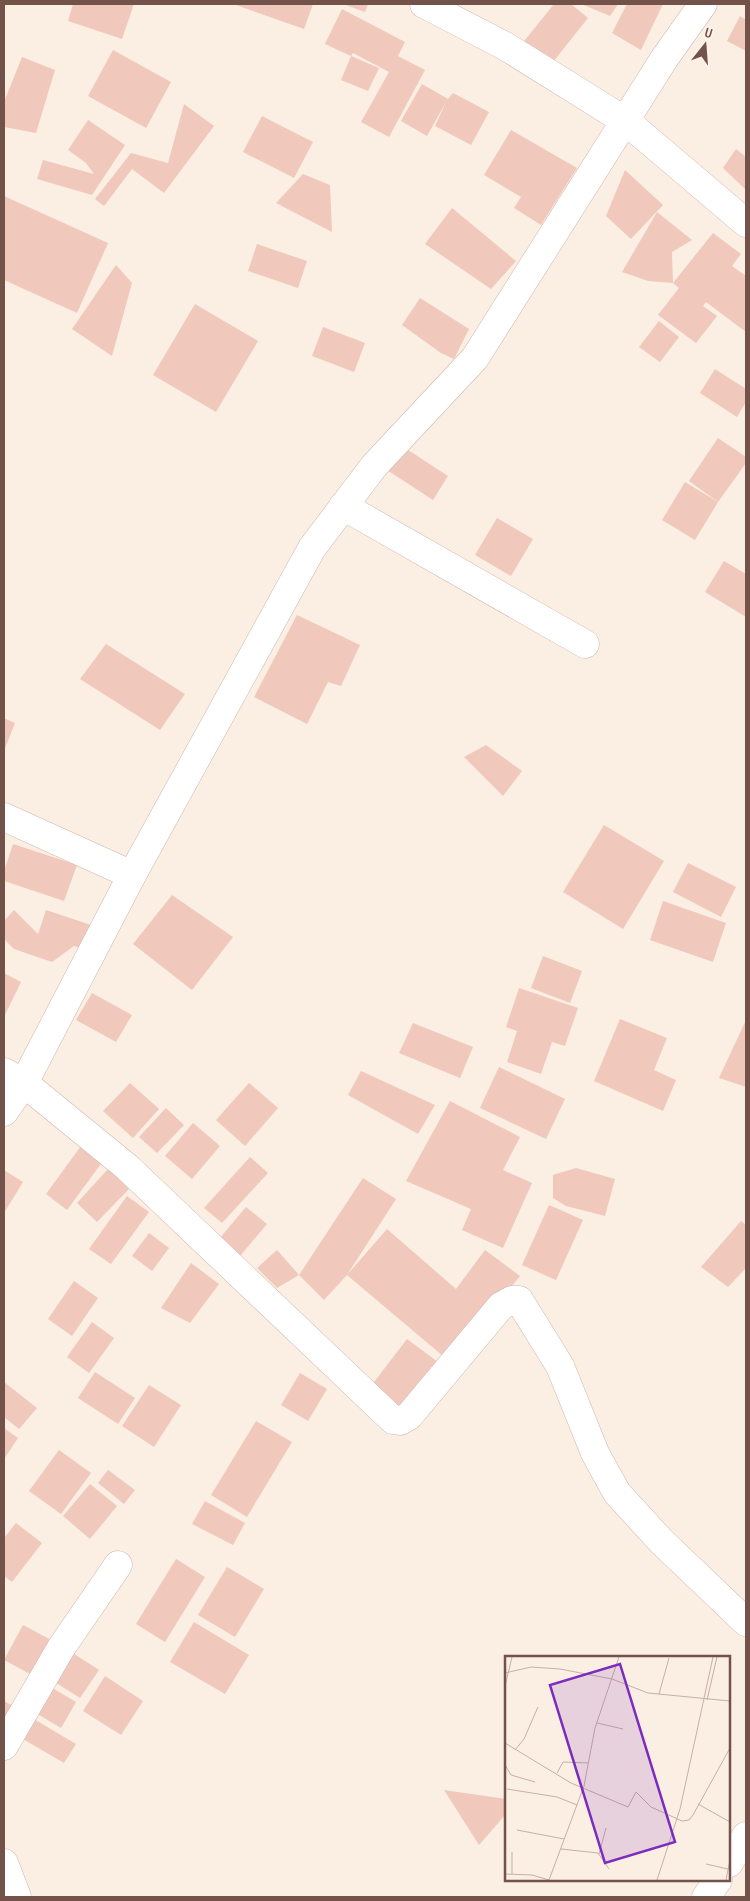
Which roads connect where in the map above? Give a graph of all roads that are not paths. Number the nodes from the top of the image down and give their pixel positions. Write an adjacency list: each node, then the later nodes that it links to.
1 (424, 4): 3 (street)
2 (703, 4): 3 (street)
3 (627, 122): 4 (street); 5 (street)
4 (746, 223)
5 (343, 506): 6 (street); 8 (street)
6 (585, 644)
7 (4, 817): 8 (street)
8 (132, 874): 9 (street)
9 (14, 1078): 10 (street); 12 (street)
10 (4, 1112)
11 (118, 1566): 13 (street)
12 (746, 1622)
13 (4, 1746)
14 (746, 1836): 15 (street)
15 (730, 1862)
16 (4, 1863): 18 (street)
17 (717, 1881): 19 (street)
18 (17, 1897)
19 (706, 1897)

